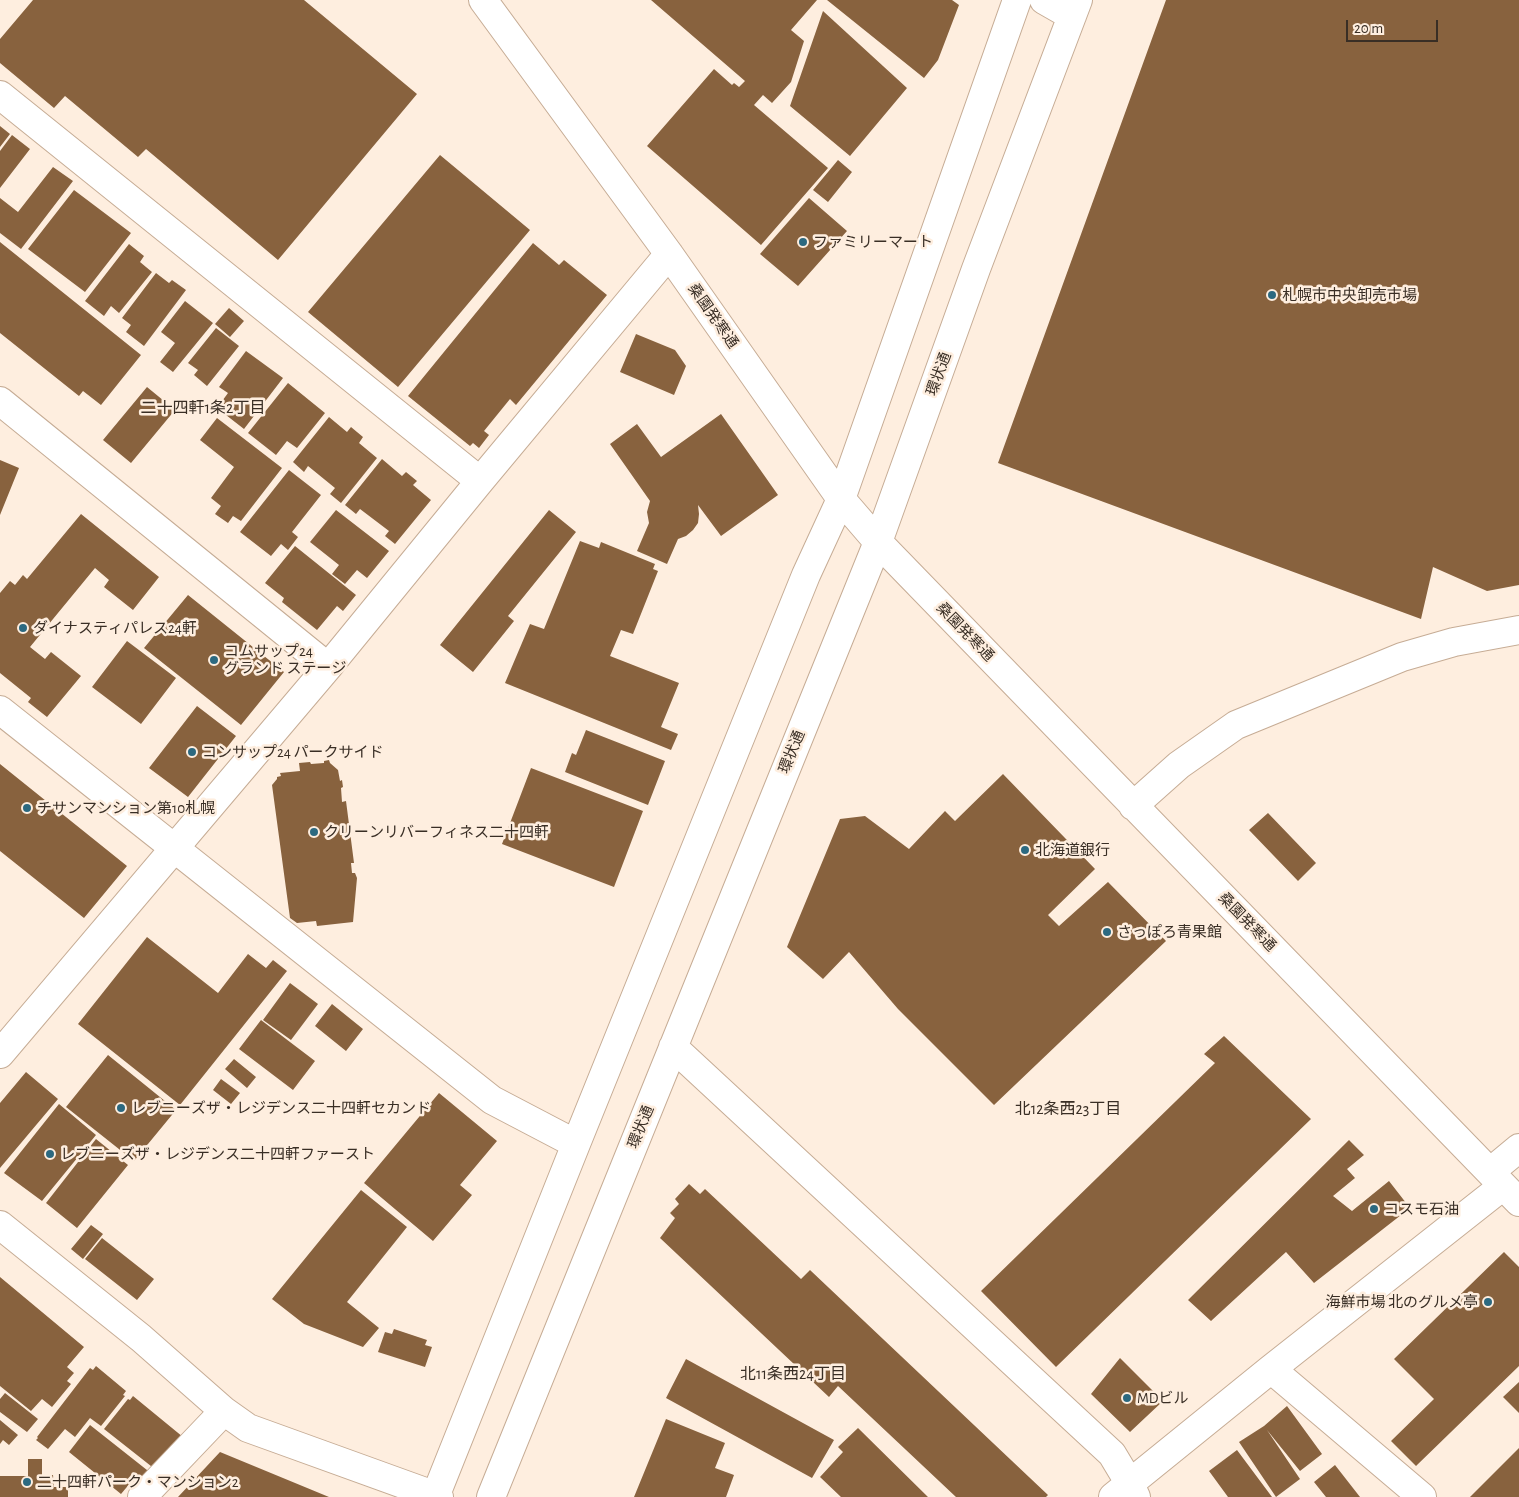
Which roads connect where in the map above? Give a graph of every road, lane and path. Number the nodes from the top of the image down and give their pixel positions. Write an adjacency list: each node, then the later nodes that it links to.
1 (1017, 0): 9 (street)
2 (1044, 0): 4 (street)
3 (495, 5): 6 (street, 桑園発寒通)
4 (1075, 8): 10 (street, 環状通)
5 (0, 95): 8 (street)
6 (669, 254): 8 (street); 9 (street, 桑園発寒通)
7 (0, 401): 12 (street)
8 (480, 481): 12 (street)
9 (841, 499): 10 (street, 桑園発寒通); 18 (street)
10 (878, 542): 14 (street, 桑園発寒通); 16 (street, 環状通)
11 (1519, 630): 14 (street)
12 (328, 667): 15 (street)
13 (0, 710): 15 (street)
14 (1133, 806): 20 (street, 桑園発寒通)
15 (174, 850): 17 (street); 18 (street)
16 (673, 1047): 24 (street); 27 (street, 環状通)
17 (0, 1054)
18 (576, 1144): 26 (street)
19 (1519, 1148): 20 (street)
20 (1504, 1187): 22 (street)
21 (0, 1225): 23 (street)
22 (1271, 1369): 24 (street); 28 (street)
23 (224, 1411): 25 (street); 26 (street)
24 (1126, 1493)
25 (142, 1497)
26 (437, 1497)
27 (491, 1497)
28 (1422, 1497)

